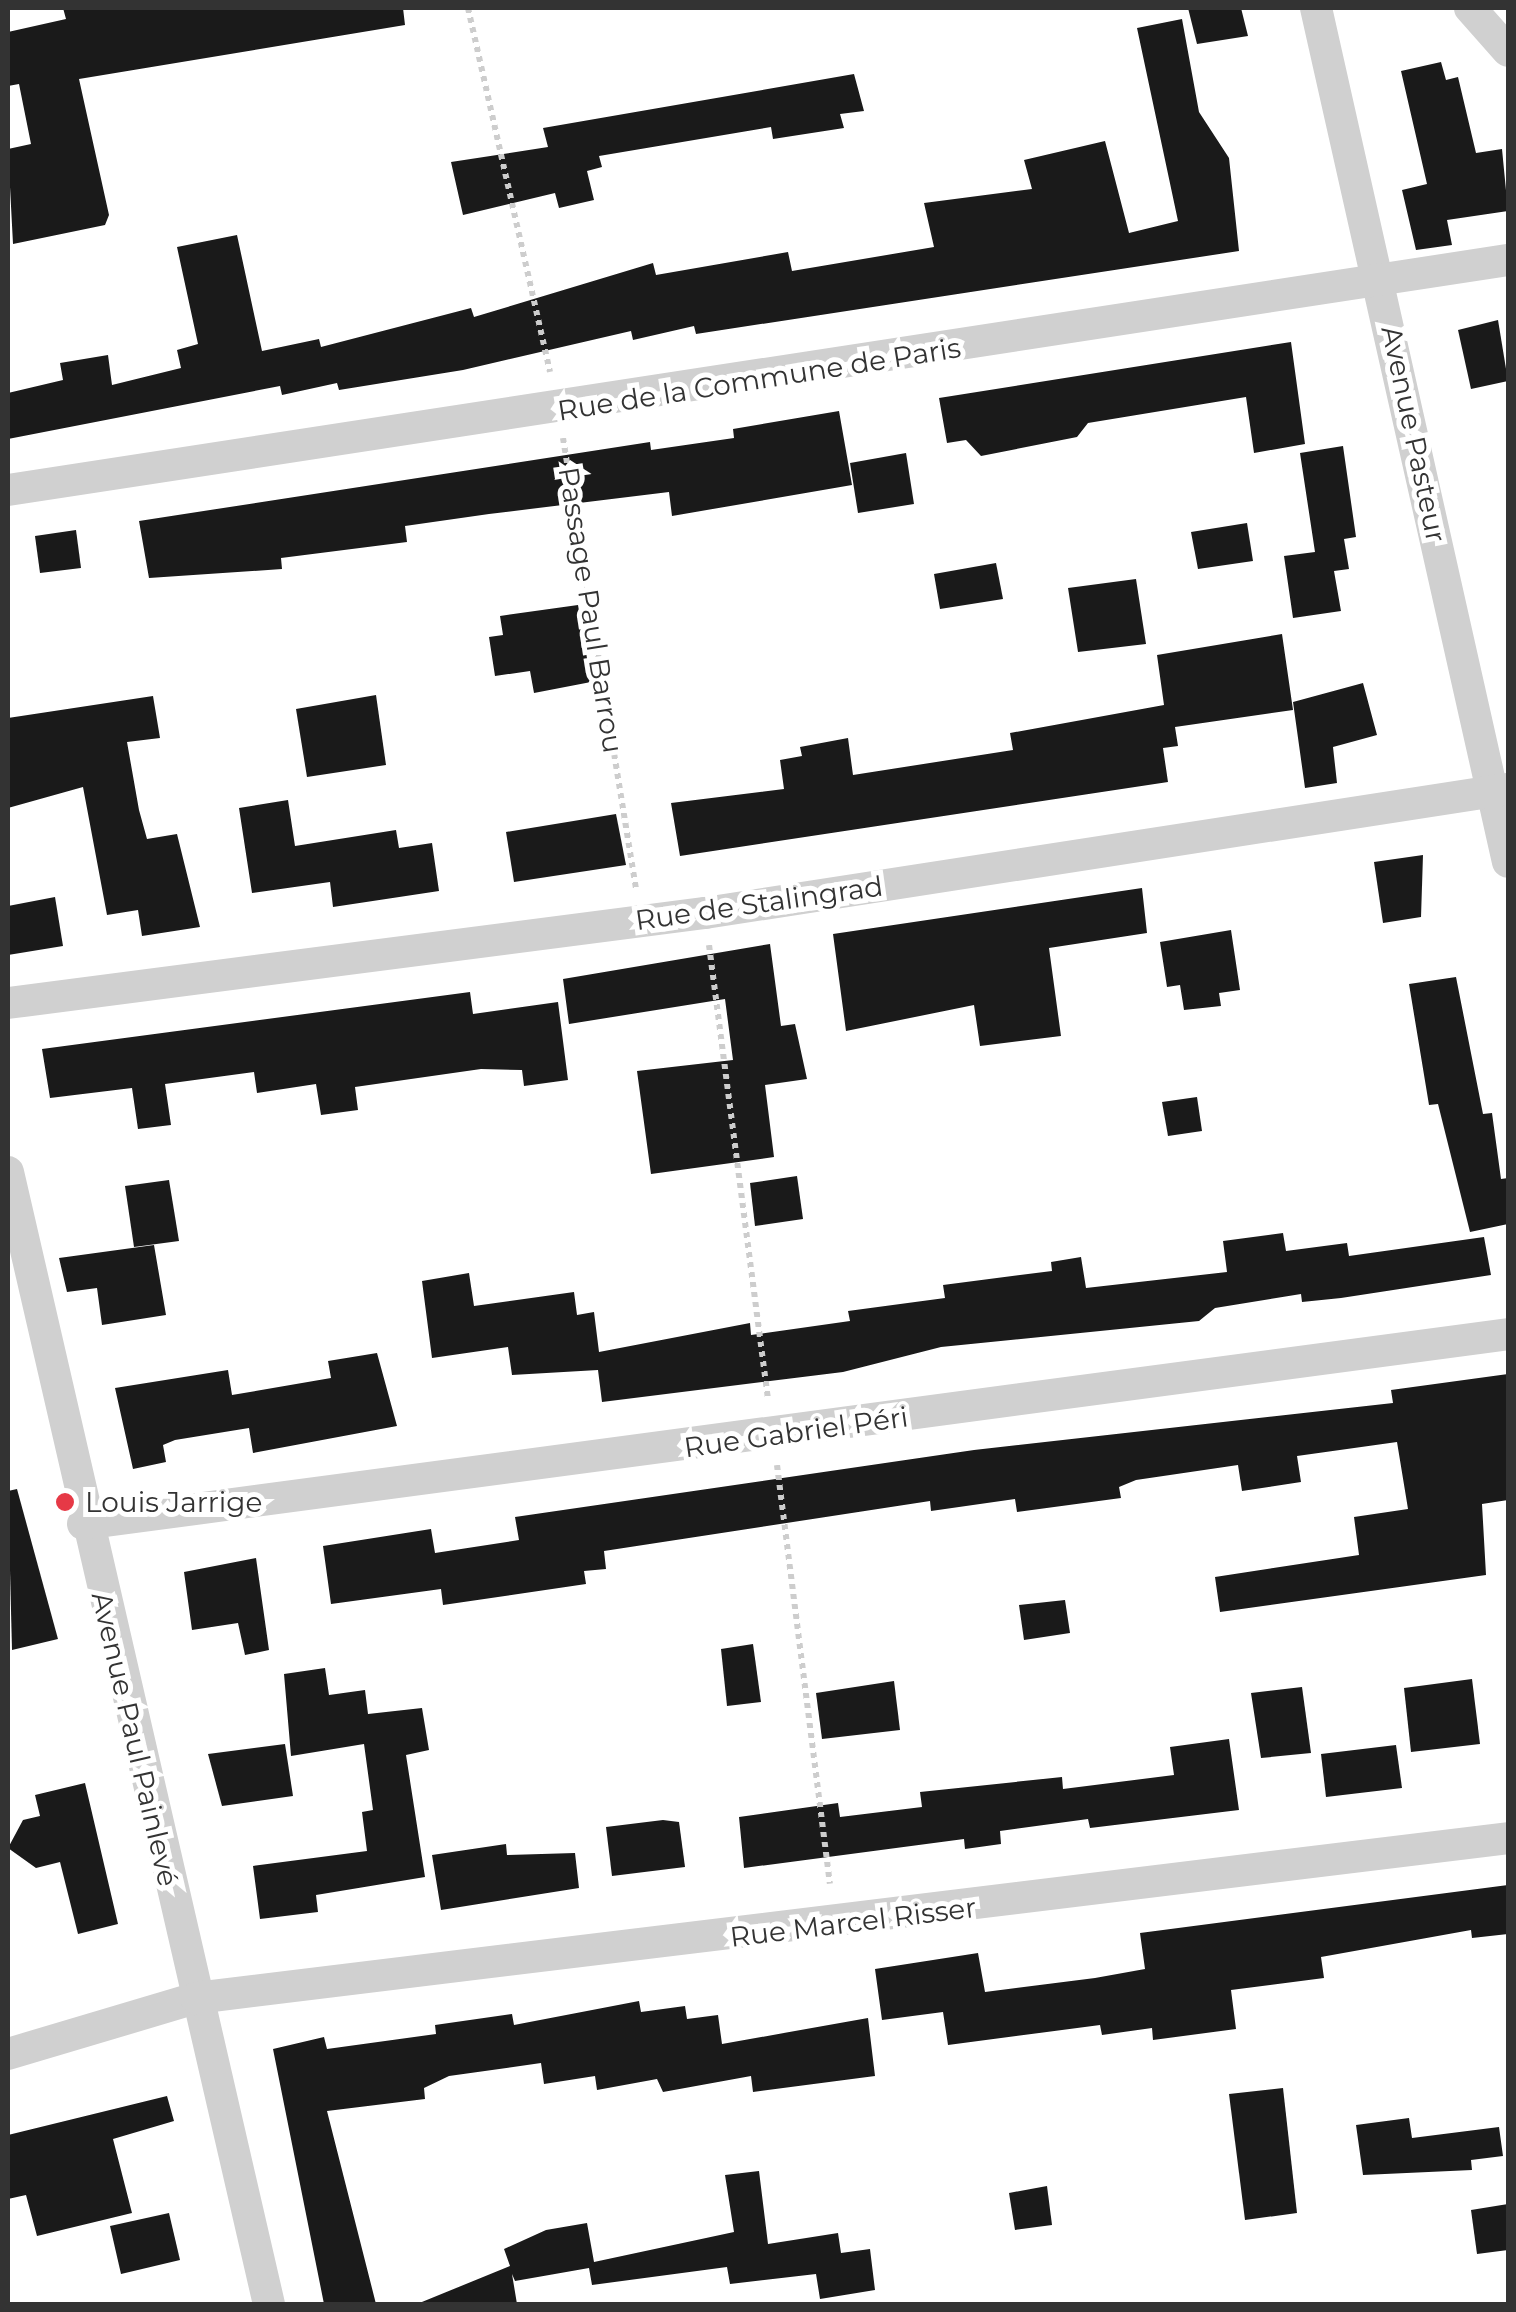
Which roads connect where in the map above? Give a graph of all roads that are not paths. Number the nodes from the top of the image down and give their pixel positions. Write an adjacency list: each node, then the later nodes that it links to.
1 (1316, 8): 5 (street, Avenue Pasteur)
2 (1470, 8): 3 (street)
3 (1508, 51)
4 (1508, 260): 5 (street, Rue de la Commune de Paris)
5 (1380, 282): 6 (street, Rue de la Commune de Paris); 7 (street, Avenue Pasteur)
6 (8, 490)
7 (1500, 790): 8 (street, Avenue Pasteur); 9 (street, Rue de Stalingrad)
8 (1508, 862)
9 (8, 1003)
10 (8, 1172): 12 (street, Avenue Paul Painlevé)
11 (1508, 1334): 12 (street, Rue Gabriel Péri)
12 (83, 1524): 14 (street, Avenue Paul Painlevé)
13 (1508, 1838): 14 (street, Rue Marcel Risser)
14 (196, 1998): 15 (street, Rue Marcel Risser); 16 (street, Avenue Paul Painlevé)
15 (8, 2054)
16 (269, 2304)

